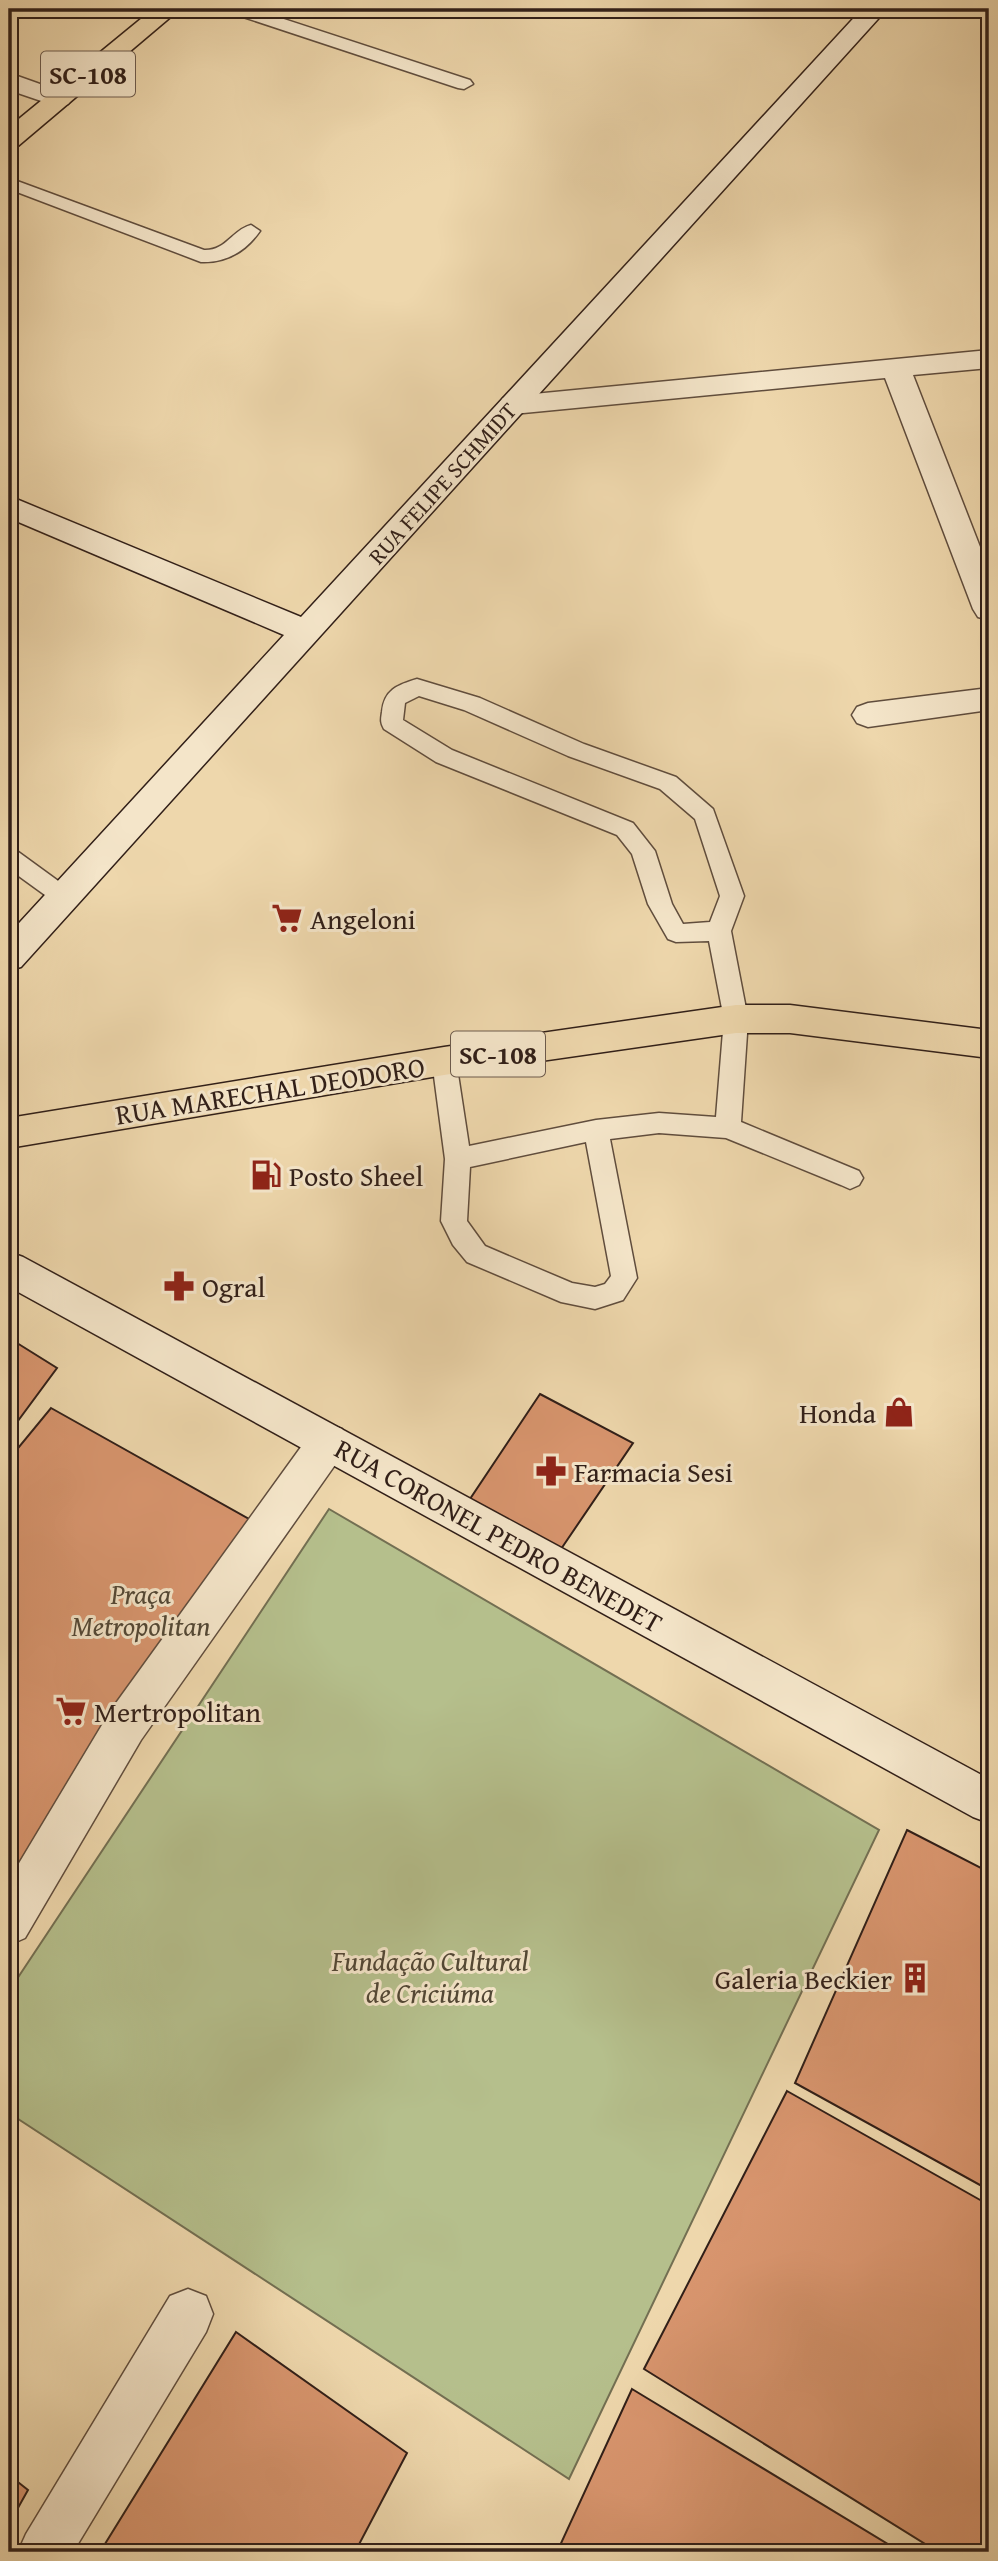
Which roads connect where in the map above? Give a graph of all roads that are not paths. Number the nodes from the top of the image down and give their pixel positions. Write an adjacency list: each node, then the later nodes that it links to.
1 (168, 9): 6 (main road, SC-108)
2 (237, 9): 5 (lane)
3 (875, 9): 12 (street, RUA FELIPE SCHMIDT)
4 (9, 81): 6 (street)
5 (464, 84)
6 (59, 99): 7 (main road, SC-108)
7 (9, 140)
8 (9, 183): 9 (lane)
9 (251, 231)
10 (989, 359): 11 (street)
11 (896, 368): 12 (street); 14 (street)
12 (513, 405): 15 (street, RUA FELIPE SCHMIDT)
13 (9, 506): 15 (street)
14 (989, 609)
15 (306, 632): 19 (street, RUA FELIPE SCHMIDT)
16 (989, 699): 17 (street)
17 (868, 715)
18 (9, 857): 19 (lane)
19 (64, 897): 21 (street, RUA FELIPE SCHMIDT)
20 (719, 931): 20 (lane); 22 (lane)
21 (11, 951)
22 (736, 1019): 23 (main road, RUA MARECHAL DEODORO / SC-108); 24 (main road, RUA MARECHAL DEODORO / SC-108); 25 (lane)
23 (989, 1044)
24 (444, 1061): 27 (main road, RUA MARECHAL DEODORO / SC-108); 28 (lane)
25 (728, 1128): 26 (lane); 29 (lane)
26 (596, 1130): 28 (lane); 28 (lane)
27 (9, 1133)
28 (458, 1159)
29 (850, 1178)
30 (9, 1268): 31 (street, RUA CORONEL PEDRO BENEDET)
31 (328, 1442): 32 (street, RUA CORONEL PEDRO BENEDET); 33 (street)
32 (989, 1802)
33 (9, 1922)
34 (188, 2314): 35 (street)
35 (44, 2552)

